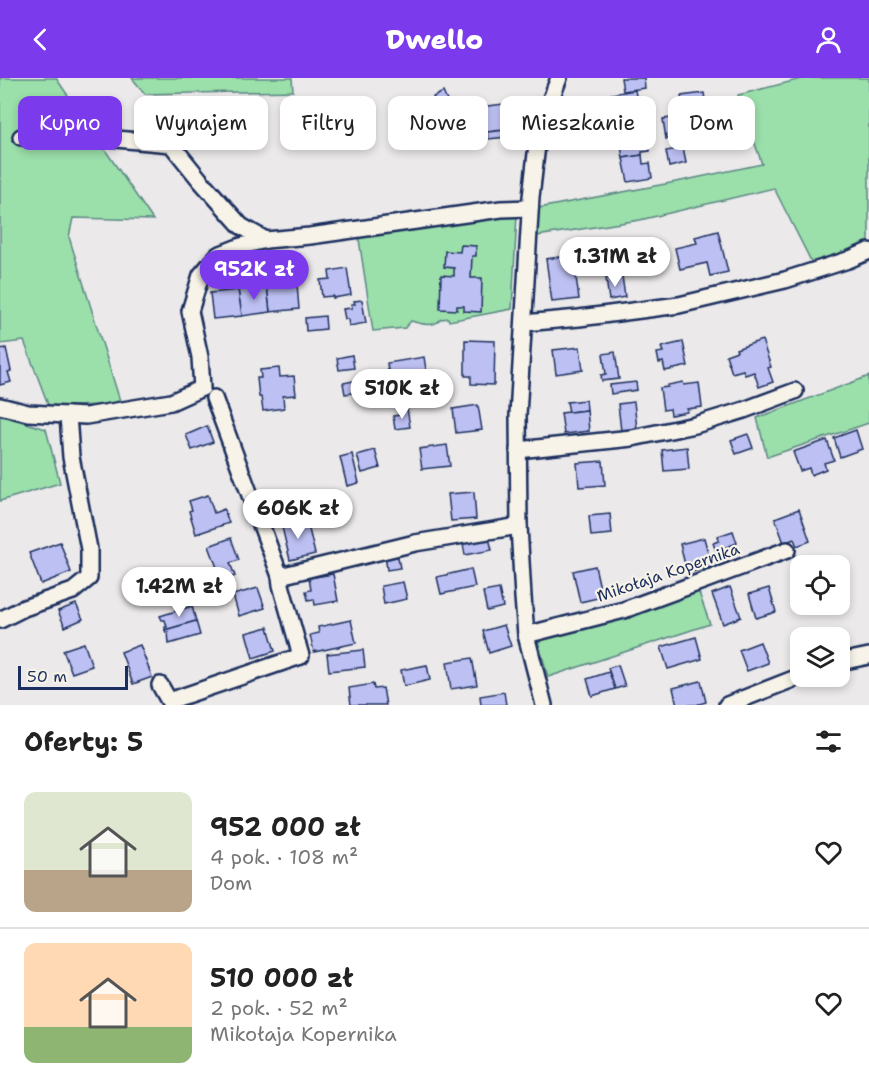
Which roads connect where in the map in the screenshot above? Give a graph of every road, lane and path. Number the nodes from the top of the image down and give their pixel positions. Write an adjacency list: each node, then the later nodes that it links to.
1 (560, 78): 3 (street)
2 (122, 140): 4 (street)
3 (530, 208): 4 (street); 6 (street)
4 (266, 240): 10 (street)
5 (869, 251): 6 (street)
6 (524, 323): 11 (street)
7 (795, 391): 11 (street)
8 (214, 398): 14 (street)
9 (0, 406): 10 (street)
10 (68, 416): 15 (street)
11 (518, 450): 12 (street)
12 (519, 525): 14 (street); 16 (street)
13 (787, 550): 16 (street, Mikołaja Kopernika)
14 (280, 576): 20 (street)
15 (0, 620)
16 (526, 635): 21 (street)
17 (869, 656): 18 (street)
18 (850, 660)
19 (790, 680): 22 (street)
20 (160, 685)
21 (544, 705)
22 (727, 705)

